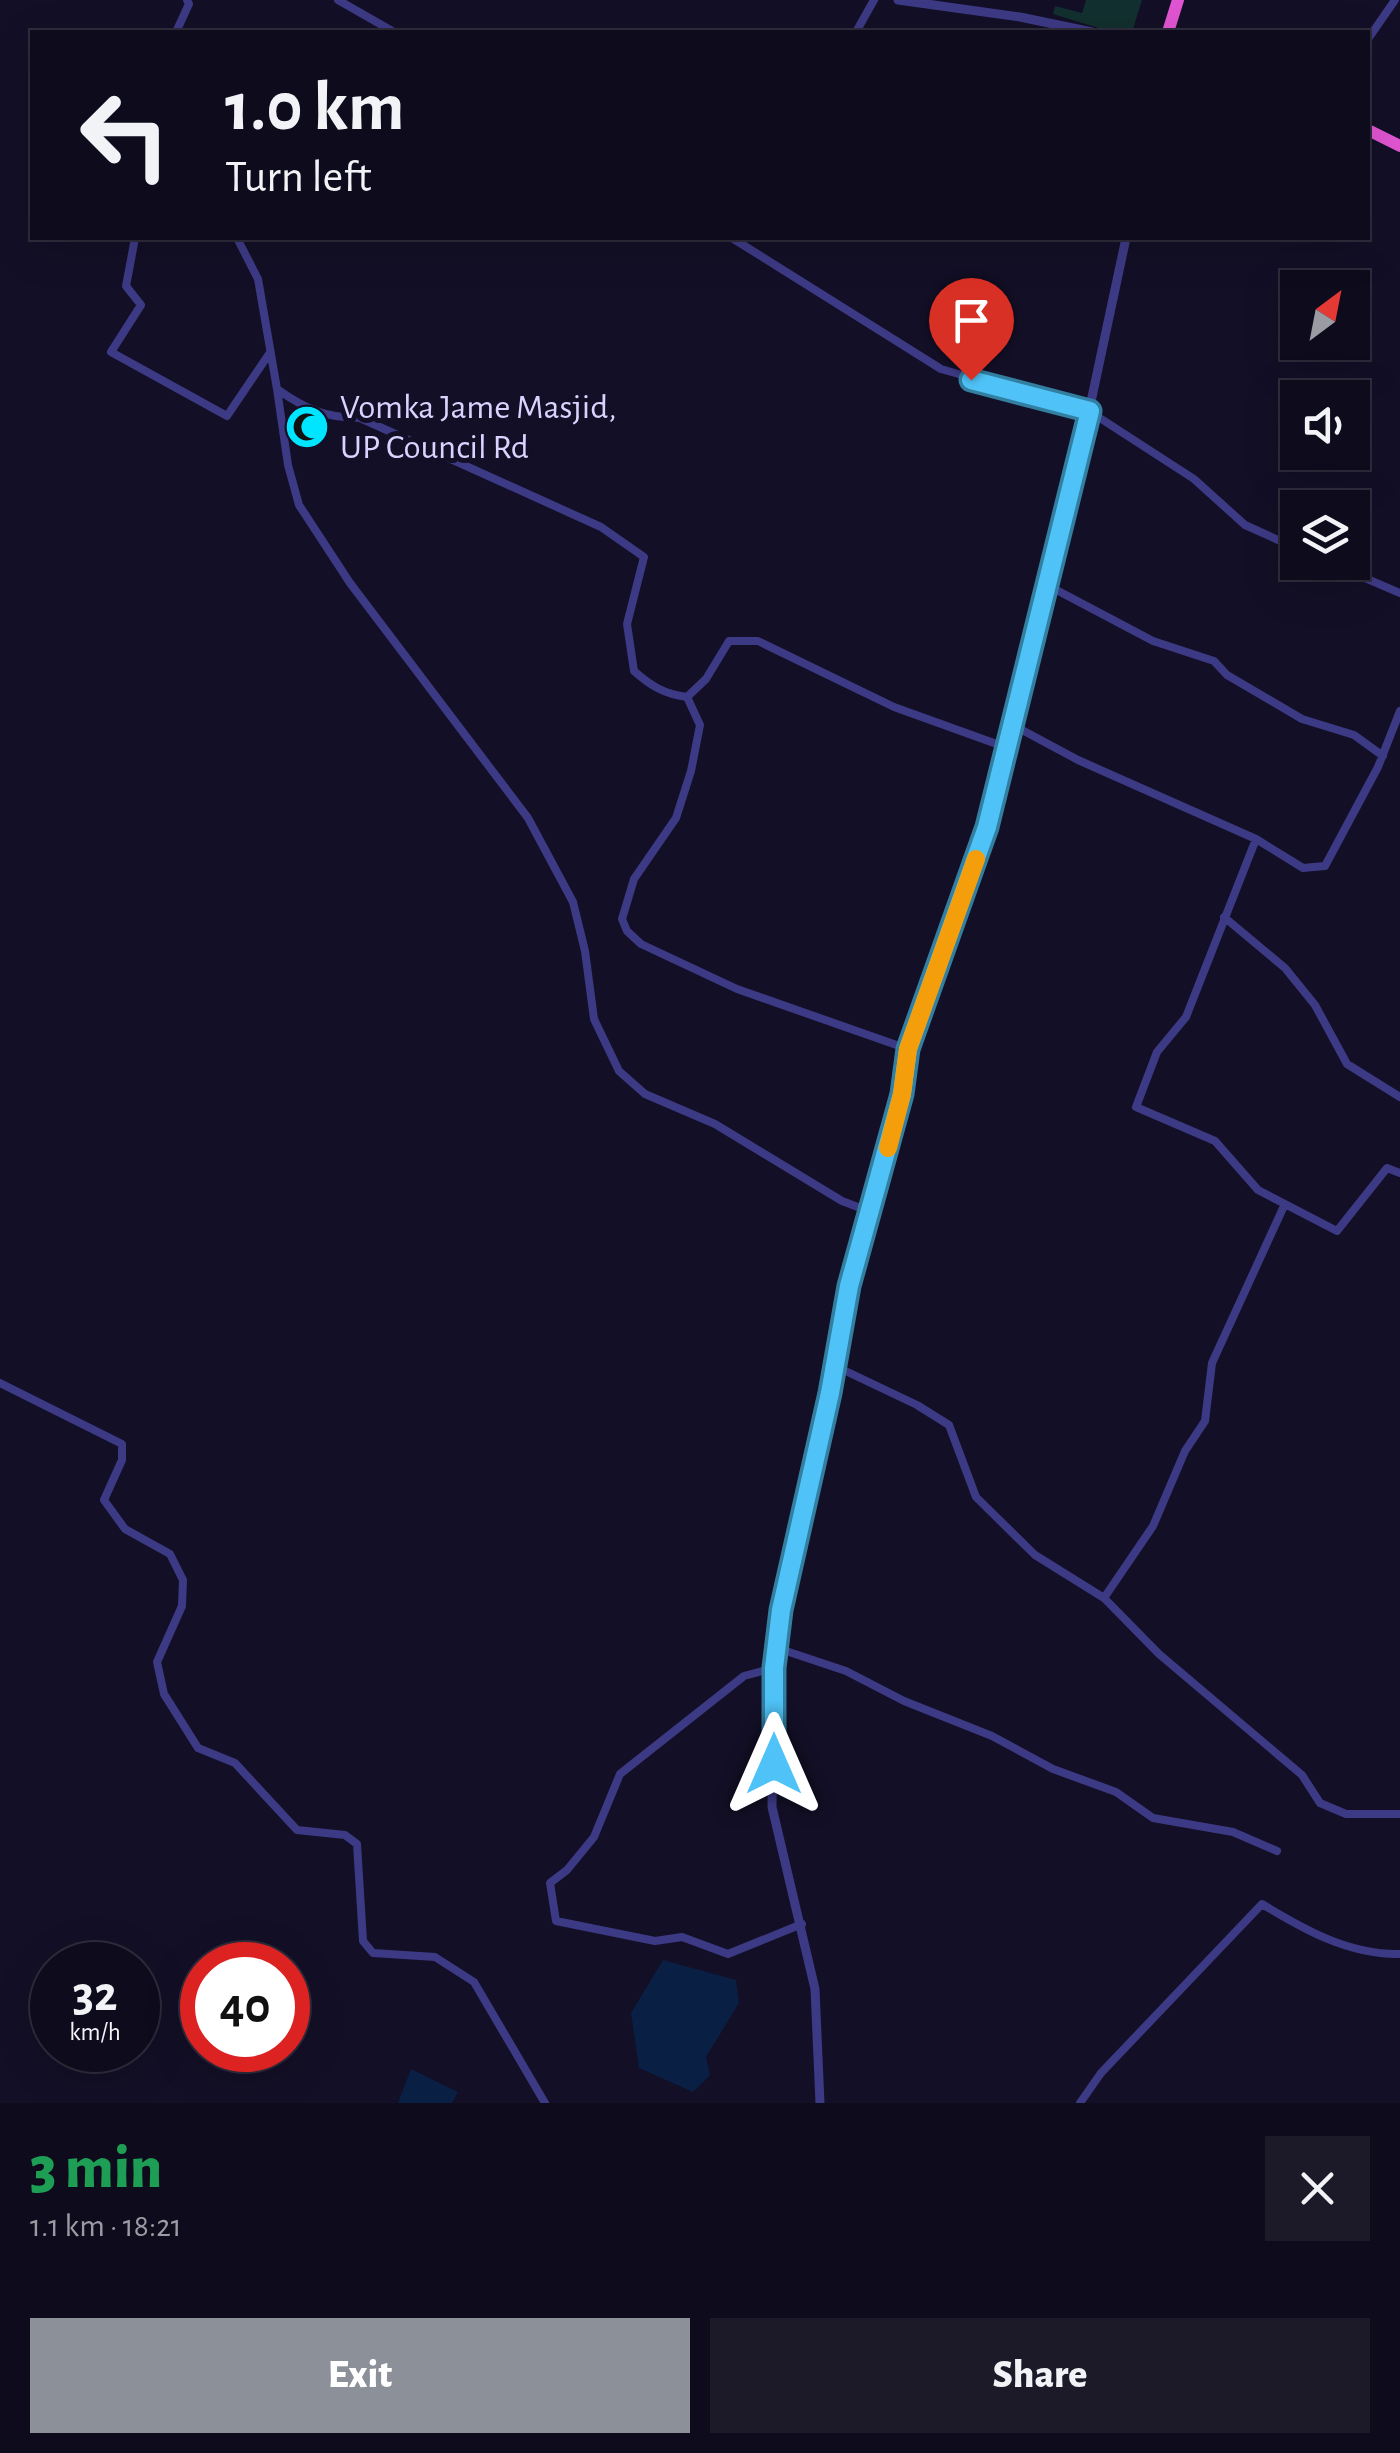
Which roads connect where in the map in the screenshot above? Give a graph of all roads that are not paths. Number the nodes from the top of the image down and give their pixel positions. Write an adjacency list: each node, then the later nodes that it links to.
1 (187, 0): 8 (street)
2 (338, 0): 9 (street)
3 (874, 0): 10 (street)
4 (898, 0): 7 (street)
5 (1178, 0): 12 (highway)
6 (1395, 0): 13 (street)
7 (930, 2): 11 (street)
8 (177, 30)
9 (390, 30)
10 (857, 30)
11 (1081, 30)
12 (1169, 30)
13 (1370, 36)
14 (1370, 131): 15 (highway)
15 (1400, 146)
16 (135, 240): 20 (street)
17 (238, 240): 20 (street)
18 (735, 240): 22 (street)
19 (1126, 240): 22 (street)
20 (269, 354): 21 (street)
21 (278, 389): 27 (street); 38 (street)
22 (1090, 411): 23 (street); 25 (street)
23 (1280, 541)
24 (1370, 580): 26 (street)
25 (1047, 585): 29 (street); 31 (street)
26 (1400, 592)
27 (686, 697): 30 (street); 34 (street)
28 (1400, 711): 31 (street)
29 (1011, 724): 30 (street); 32 (street)
30 (1004, 747): 34 (street)
31 (1383, 756): 32 (street)
32 (1256, 839): 33 (street)
33 (1224, 917): 35 (street); 37 (street)
34 (908, 1049): 38 (street)
35 (1400, 1097)
36 (1400, 1172): 37 (street)
37 (1284, 1206): 41 (street)
38 (871, 1212): 39 (street)
39 (834, 1366): 41 (street); 42 (street)
40 (0, 1383): 48 (street)
41 (1104, 1598): 44 (street)
42 (776, 1648): 43 (street); 45 (street)
43 (774, 1668): 46 (street); 46 (street)
44 (1400, 1814)
45 (1278, 1851)
46 (802, 1924): 49 (street)
47 (1400, 1954): 50 (street)
48 (544, 2103)
49 (820, 2103)
50 (1080, 2103)

